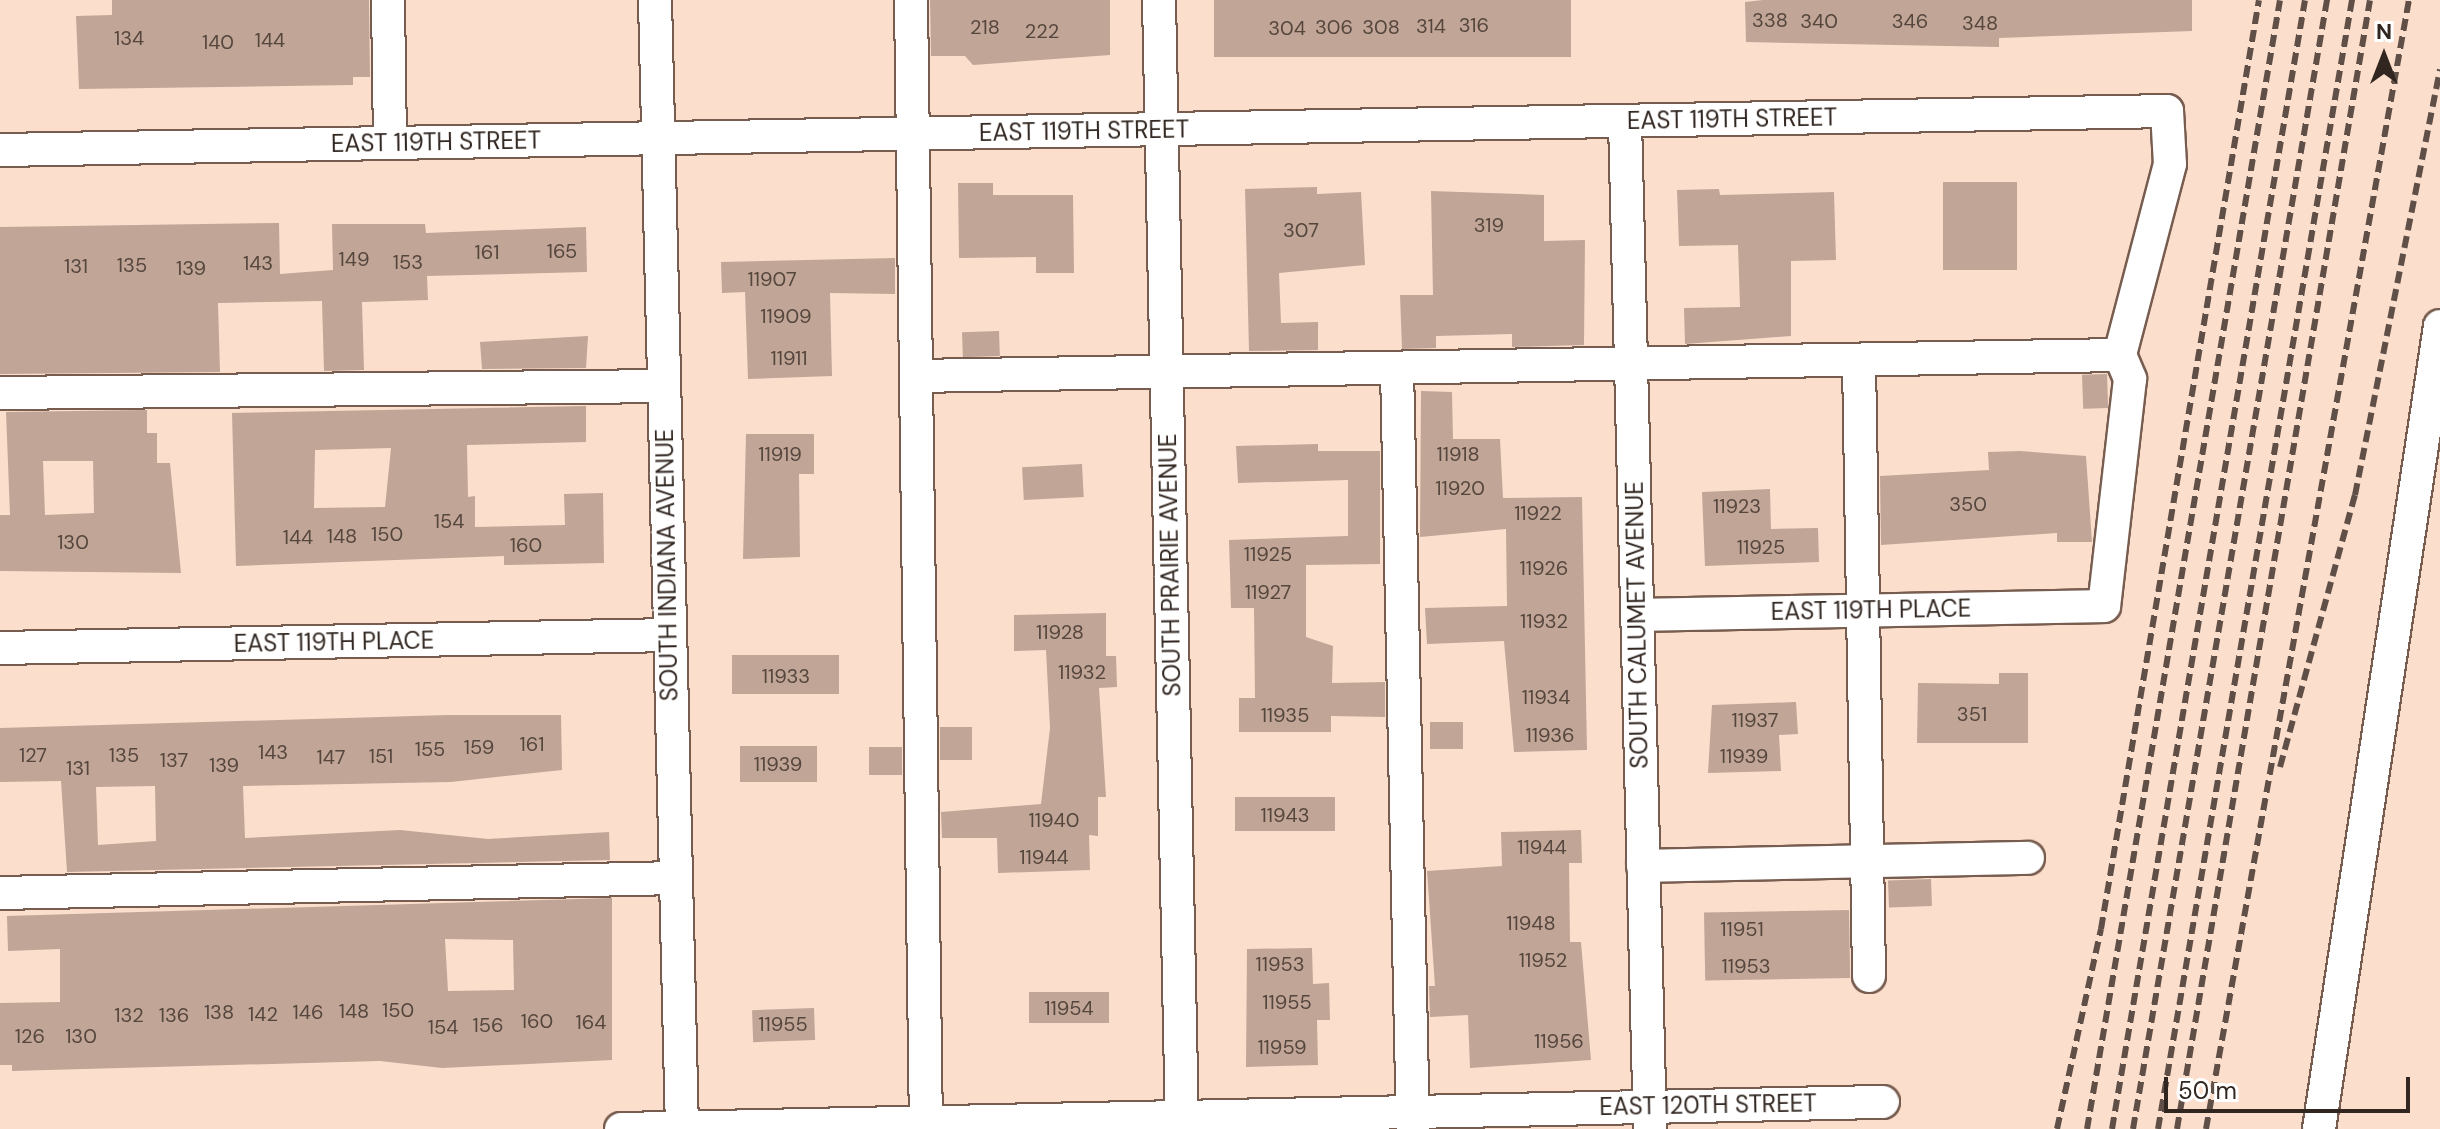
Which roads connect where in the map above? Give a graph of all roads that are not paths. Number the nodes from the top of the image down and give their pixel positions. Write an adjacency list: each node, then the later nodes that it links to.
1 (388, 0): 9 (street)
2 (655, 0): 8 (street, SOUTH INDIANA AVENUE)
3 (911, 0): 7 (street)
4 (1159, 0): 6 (street, SOUTH PRAIRIE AVENUE)
5 (1625, 121): 6 (street, EAST 119TH STREET); 12 (street, EAST 119TH STREET); 14 (street, SOUTH CALUMET AVENUE)
6 (1161, 129): 7 (street, EAST 119TH STREET); 16 (street, SOUTH PRAIRIE AVENUE)
7 (913, 134): 8 (street, EAST 119TH STREET); 17 (street)
8 (657, 138): 9 (street, EAST 119TH STREET); 18 (street, SOUTH INDIANA AVENUE)
9 (390, 143): 10 (street, EAST 119TH STREET)
10 (0, 150)
11 (2440, 326): 37 (street)
12 (2120, 355): 13 (street); 20 (street, EAST 119TH PLACE)
13 (1859, 360): 14 (street); 20 (street)
14 (1631, 364): 15 (street); 21 (street, SOUTH CALUMET AVENUE)
15 (1397, 368): 16 (street); 32 (street)
16 (1166, 372): 17 (street); 33 (street, SOUTH PRAIRIE AVENUE)
17 (916, 376): 34 (street)
18 (663, 386): 19 (street); 22 (street, SOUTH INDIANA AVENUE)
19 (0, 393)
20 (1863, 610): 21 (street, EAST 119TH PLACE); 25 (street)
21 (1637, 615): 26 (street, SOUTH CALUMET AVENUE)
22 (668, 635): 23 (street, EAST 119TH PLACE); 27 (street, SOUTH INDIANA AVENUE)
23 (0, 648)
24 (2028, 858): 25 (street)
25 (1867, 862): 26 (street); 29 (street)
26 (1643, 866): 31 (street, SOUTH CALUMET AVENUE)
27 (675, 878): 28 (street); 35 (street, SOUTH INDIANA AVENUE)
28 (0, 893)
29 (1869, 976)
30 (1883, 1102): 31 (street, EAST 120TH STREET)
31 (1650, 1118): 32 (street, EAST 120TH STREET)
32 (1413, 1120): 33 (street, EAST 120TH STREET)
33 (1182, 1123): 34 (street, EAST 120TH STREET)
34 (926, 1126): 35 (street, EAST 120TH STREET)
35 (682, 1128): 36 (street, EAST 120TH STREET)
36 (621, 1129)
37 (2319, 1129)

